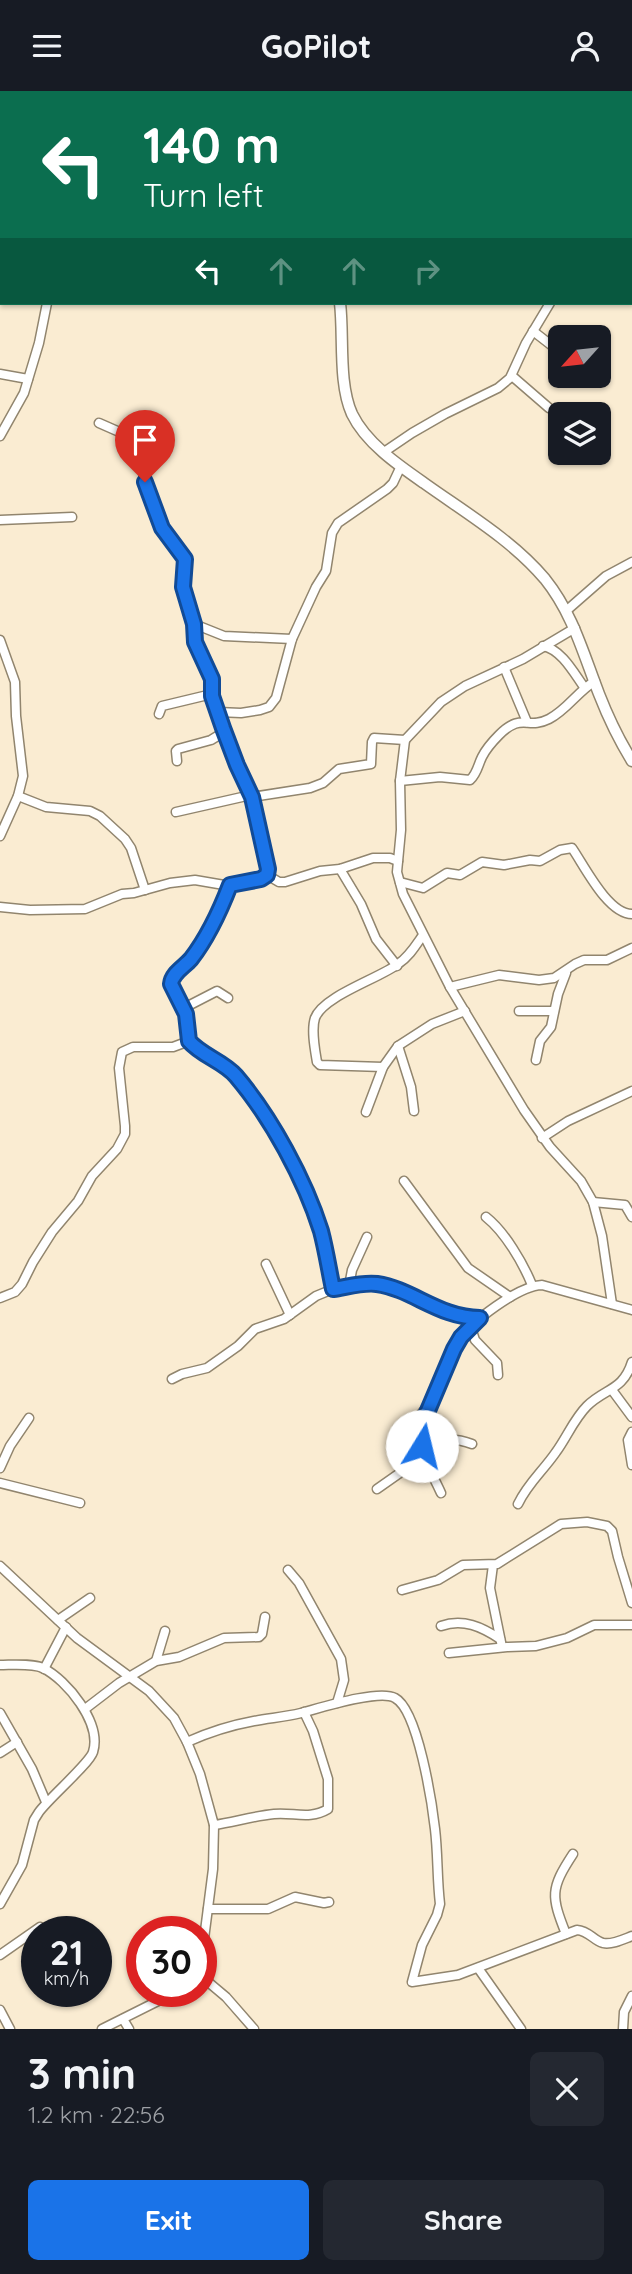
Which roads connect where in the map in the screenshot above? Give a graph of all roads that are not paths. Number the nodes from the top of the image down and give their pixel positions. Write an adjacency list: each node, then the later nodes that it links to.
1 (46, 305): 8 (street)
2 (340, 305): 12 (street)
3 (549, 305): 4 (street)
4 (534, 331): 5 (street); 7 (street)
5 (548, 342)
6 (0, 374): 8 (street)
7 (512, 376): 9 (street); 12 (street)
8 (28, 379): 11 (street)
9 (548, 407)
10 (99, 423): 18 (street)
11 (0, 436)
12 (384, 452): 13 (street)
13 (401, 466): 17 (street); 20 (street)
14 (72, 517): 15 (street)
15 (0, 520)
16 (632, 562): 17 (street)
17 (566, 611): 19 (street)
18 (194, 624): 20 (street); 26 (street)
19 (575, 628): 22 (street); 24 (street)
20 (292, 639): 27 (street)
21 (0, 641): 35 (street)
22 (543, 646): 23 (street); 25 (street)
23 (504, 667): 29 (street); 31 (street)
24 (595, 681): 25 (street); 33 (street)
25 (584, 687): 29 (street)
26 (212, 694): 27 (street); 28 (street)
27 (218, 712): 30 (street)
28 (159, 714)
29 (527, 722): 34 (street)
30 (225, 732): 32 (street); 36 (street)
31 (405, 740): 34 (street); 36 (street)
32 (177, 761)
33 (632, 761)
34 (400, 781): 39 (street)
35 (18, 796): 38 (street); 44 (street)
36 (252, 796): 37 (street); 41 (street)
37 (176, 812)
38 (0, 837)
39 (398, 861): 40 (street); 42 (street)
40 (340, 869): 41 (street); 49 (street)
41 (267, 875): 43 (street)
42 (400, 882): 46 (street); 47 (street)
43 (230, 885): 44 (street); 53 (street)
44 (145, 890): 45 (street)
45 (0, 907)
46 (632, 914)
47 (423, 935): 49 (street); 51 (street)
48 (632, 948): 50 (street)
49 (397, 966): 60 (street)
50 (568, 970): 51 (street); 56 (street)
51 (450, 987): 54 (street)
52 (228, 998): 53 (street)
53 (184, 1008): 57 (street)
54 (465, 1011): 58 (street); 64 (street)
55 (519, 1011): 56 (street)
56 (554, 1011): 59 (street)
57 (189, 1041): 73 (street); 75 (street)
58 (398, 1046): 60 (street); 62 (street)
59 (536, 1060)
60 (383, 1067): 63 (street)
61 (632, 1091): 64 (street)
62 (414, 1111)
63 (366, 1112)
64 (542, 1137): 66 (street)
65 (404, 1181): 74 (street)
66 (593, 1202): 68 (street); 76 (street)
67 (486, 1217): 71 (street)
68 (632, 1217)
69 (367, 1237): 72 (street)
70 (265, 1264): 78 (street)
71 (532, 1285): 74 (street); 76 (street)
72 (349, 1286): 73 (street); 79 (street)
73 (333, 1289): 78 (street)
74 (510, 1297): 79 (street)
75 (0, 1299)
76 (612, 1304): 77 (street)
77 (632, 1310)
78 (290, 1315): 83 (street)
79 (480, 1318): 80 (street)
80 (471, 1328): 82 (street); 85 (street)
81 (632, 1362): 84 (street)
82 (498, 1375)
83 (172, 1379)
84 (612, 1390): 86 (street); 98 (street)
85 (430, 1403): 89 (street); 91 (street)
86 (632, 1417)
87 (29, 1418): 93 (street)
88 (632, 1432): 92 (street)
89 (398, 1442)
90 (472, 1444): 91 (street)
91 (423, 1454): 95 (street); 96 (street)
92 (632, 1465)
93 (0, 1468)
94 (0, 1483): 97 (street)
95 (377, 1489)
96 (441, 1493)
97 (80, 1503)
98 (518, 1504)
99 (493, 1565): 102 (street); 104 (street); 111 (street)
100 (0, 1566): 106 (street)
101 (288, 1570): 117 (street)
102 (402, 1590)
103 (90, 1598): 106 (street)
104 (632, 1603)
105 (265, 1617): 113 (street)
106 (58, 1620): 109 (street)
107 (632, 1625): 111 (street)
108 (441, 1626): 111 (street)
109 (66, 1627): 115 (street); 116 (street)
110 (165, 1631): 113 (street)
111 (501, 1643): 112 (street)
112 (449, 1653)
113 (156, 1661): 116 (street)
114 (0, 1665): 115 (street)
115 (44, 1669): 118 (street)
116 (129, 1677): 118 (street); 122 (street)
117 (337, 1703): 120 (street); 137 (street)
118 (85, 1709): 124 (street)
119 (0, 1713): 121 (street)
120 (304, 1713): 122 (street); 125 (street)
121 (17, 1742): 123 (street); 124 (street)
122 (187, 1742): 125 (street)
123 (0, 1753)
124 (46, 1803): 127 (street)
125 (214, 1825): 130 (street)
126 (573, 1854): 132 (street)
127 (2, 1894): 129 (street)
128 (329, 1902): 130 (street)
129 (0, 1904)
130 (208, 1909): 131 (street)
131 (207, 1916)
132 (566, 1934): 133 (street); 137 (street)
133 (630, 1937): 135 (street)
134 (21, 1940): 136 (street)
135 (632, 1949)
136 (0, 1955)
137 (478, 1968): 147 (street)
138 (217, 1989): 146 (street)
139 (632, 1996): 148 (street)
140 (147, 2007): 142 (street)
141 (0, 2010): 143 (street)
142 (123, 2019): 144 (street); 145 (street)
143 (10, 2029)
144 (102, 2029)
145 (129, 2029)
146 (254, 2029)
147 (521, 2029)
148 (622, 2029)

